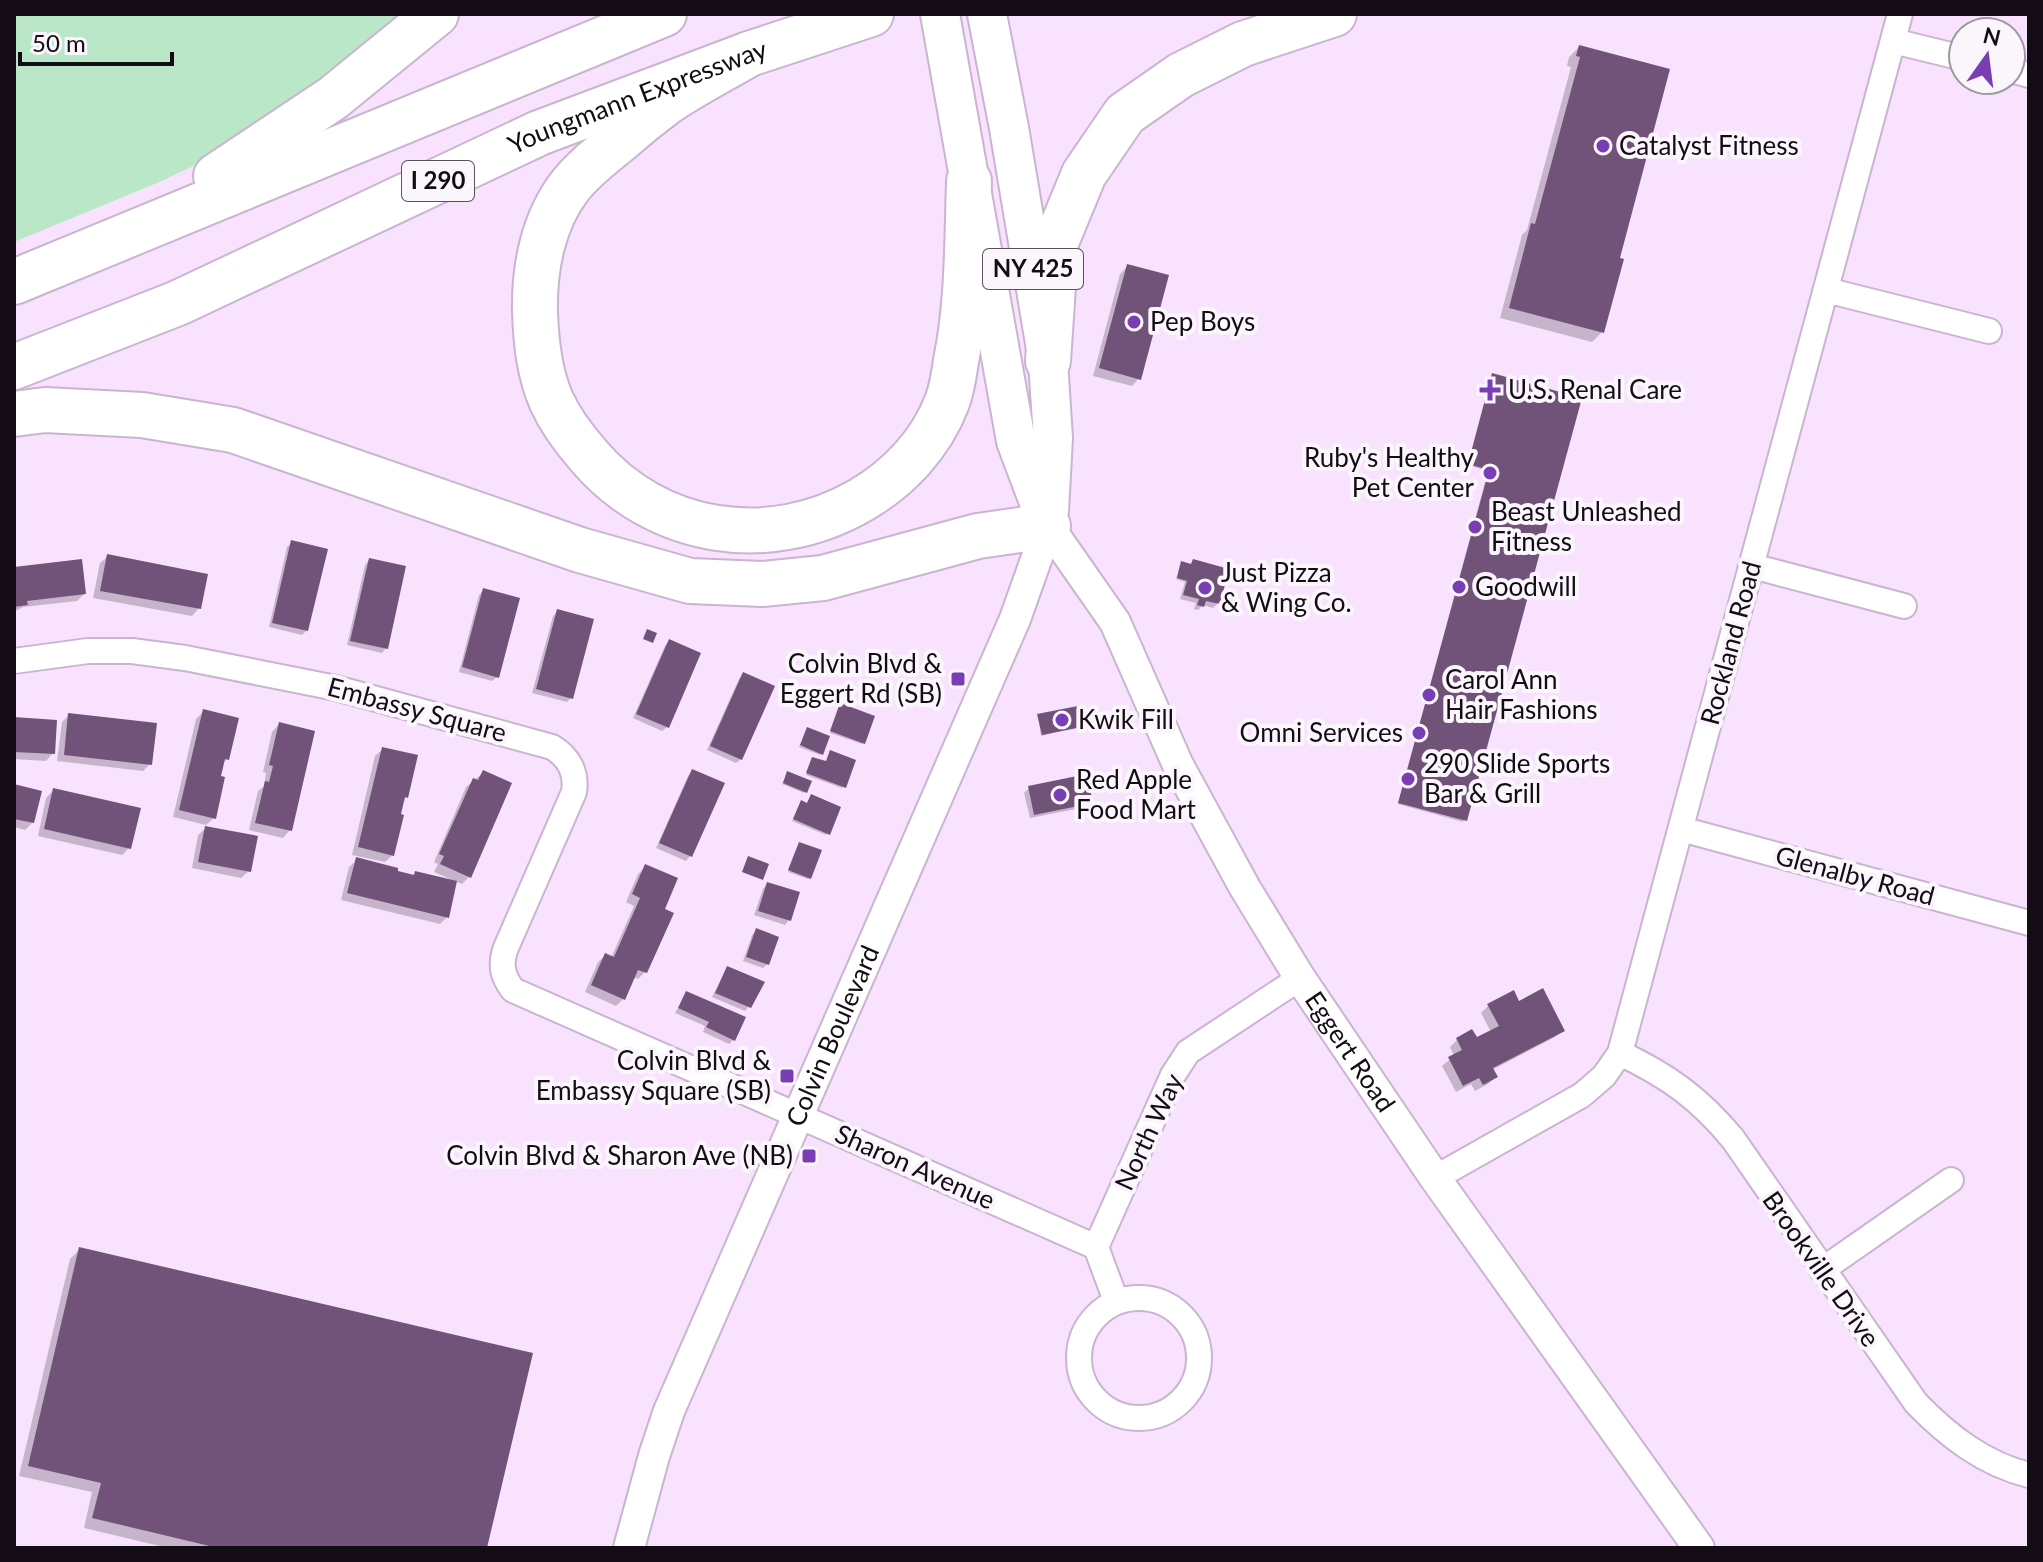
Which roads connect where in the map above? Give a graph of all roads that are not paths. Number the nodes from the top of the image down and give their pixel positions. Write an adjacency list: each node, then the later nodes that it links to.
1 (436, 14): 12 (highway)
2 (664, 14): 12 (highway, I 290)
3 (871, 14): 9 (highway, Youngmann Expressway / I 290)
4 (940, 14): 11 (main road)
5 (987, 14): 16 (main road, NY 425)
6 (1334, 14): 16 (highway)
7 (1900, 14): 8 (street, Rockland Road)
8 (1893, 41): 10 (street); 14 (street, Rockland Road)
9 (749, 54): 11 (highway); 17 (highway, Youngmann Expressway / I 290)
10 (1947, 54)
11 (969, 181): 19 (main road)
12 (121, 236): 13 (highway, I 290)
13 (14, 282)
14 (1826, 290): 15 (street); 20 (street, Rockland Road)
15 (1989, 331)
16 (1048, 361): 19 (main road, NY 425)
17 (14, 367)
18 (14, 414): 19 (highway)
19 (1048, 526): 25 (street, Eggert Road); 28 (street, Colvin Boulevard)
20 (1752, 566): 21 (street); 23 (street, Rockland Road)
21 (1904, 606)
22 (14, 661): 26 (street, Embassy Square)
23 (1681, 829): 24 (street, Glenalby Road); 27 (street, Rockland Road)
24 (2029, 923)
25 (1300, 978): 29 (street, Eggert Road); 31 (street, North Way)
26 (513, 990): 28 (street, Sharon Avenue)
27 (1620, 1053): 29 (street, Rockland Road); 32 (street, Brookville Drive)
28 (798, 1116): 31 (street, Sharon Avenue); 35 (street, Colvin Boulevard)
29 (1435, 1178): 36 (street, Eggert Road)
30 (1951, 1180): 32 (street)
31 (1096, 1247): 33 (street)
32 (1822, 1270): 34 (street, Brookville Drive)
33 (1116, 1301): 33 (street)
34 (2029, 1475)
35 (629, 1548)
36 (1699, 1548)

